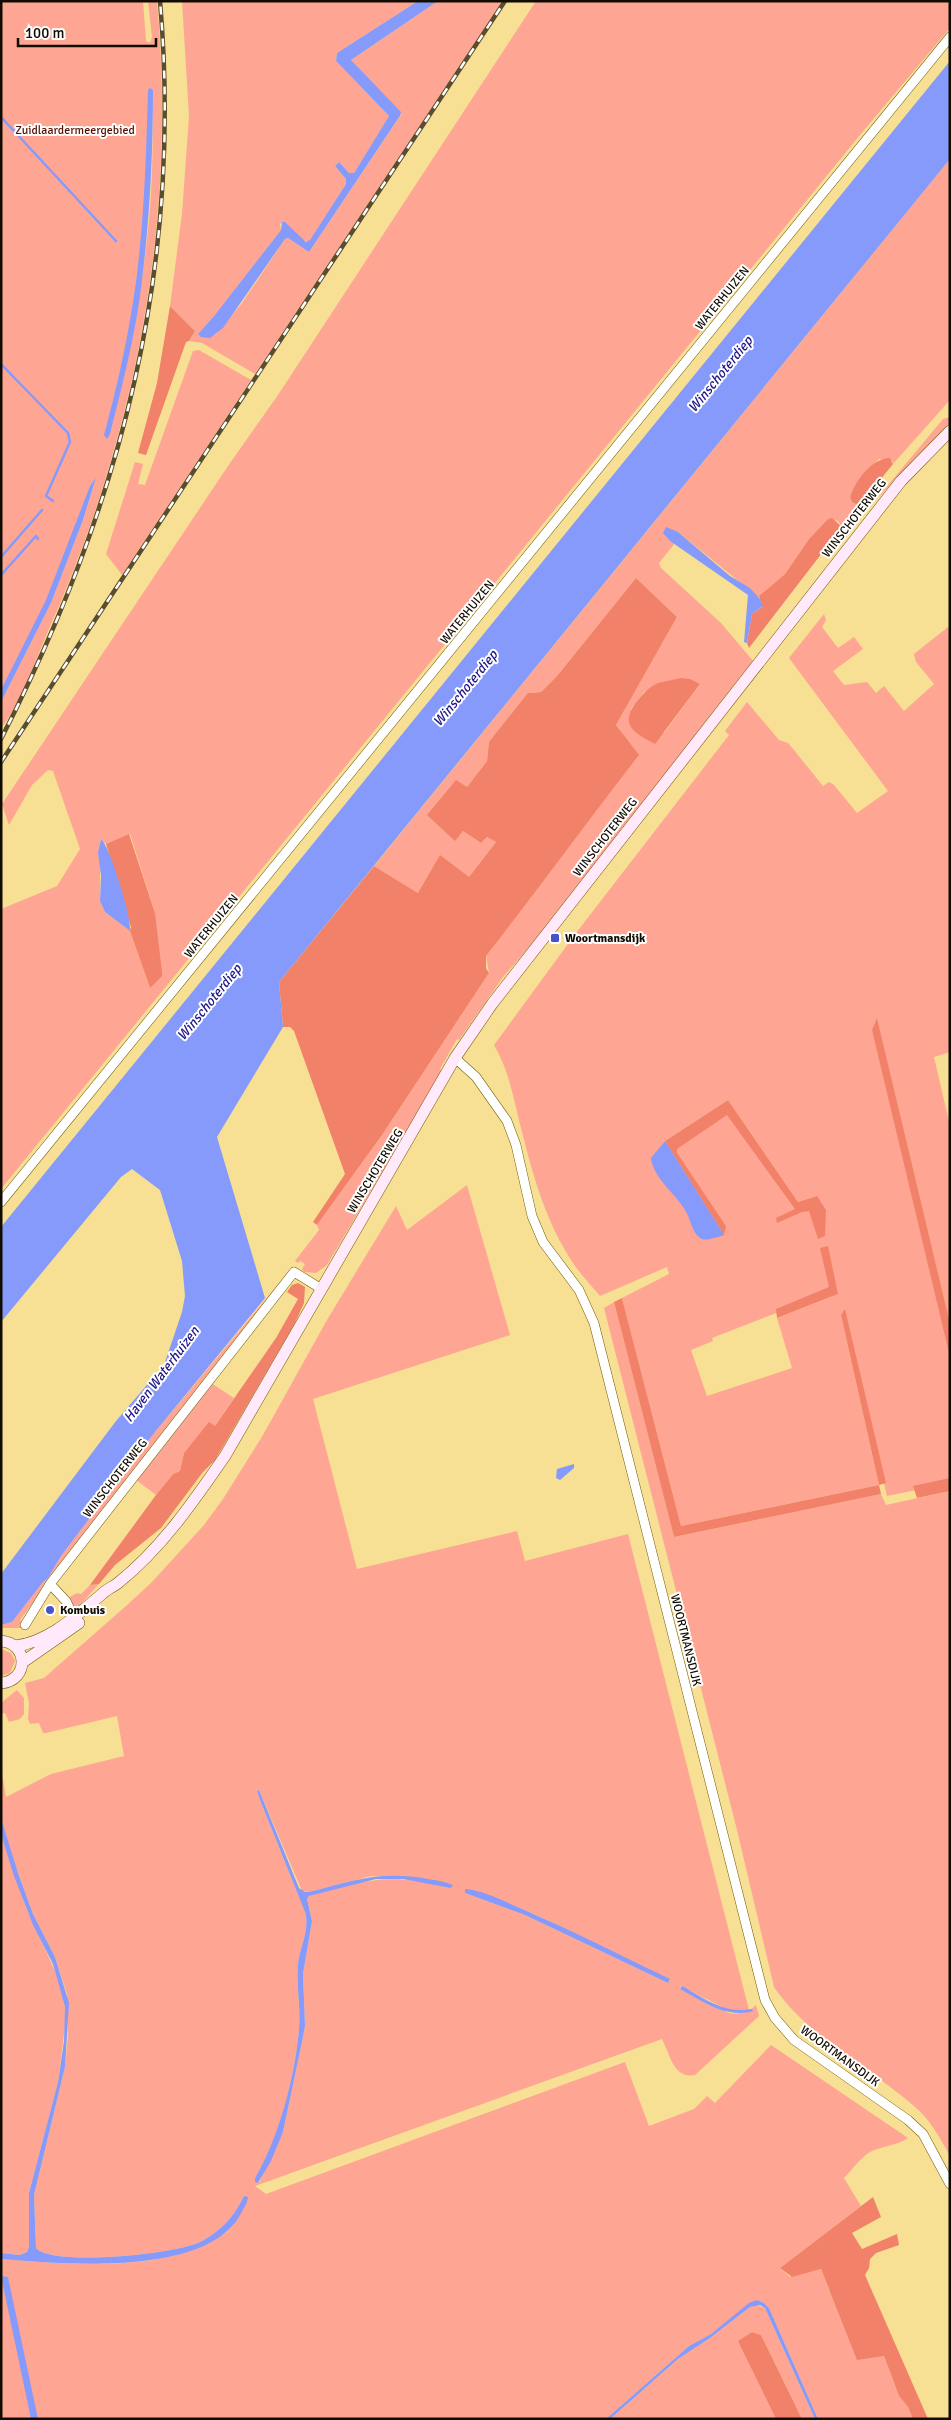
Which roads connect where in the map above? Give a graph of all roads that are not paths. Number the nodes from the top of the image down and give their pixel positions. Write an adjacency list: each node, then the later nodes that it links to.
1 (950, 37): 4 (street, WATERHUIZEN)
2 (950, 431): 3 (main road, WINSCHOTERWEG)
3 (455, 1058): 5 (main road, WINSCHOTERWEG); 14 (street, WOORTMANSDIJK)
4 (1, 1202)
5 (320, 1288): 6 (street, WINSCHOTERWEG); 7 (main road, WINSCHOTERWEG)
6 (50, 1584): 8 (street); 9 (street, WINSCHOTERWEG)
7 (116, 1584): 8 (main road, WINSCHOTERWEG); 12 (main road, WINSCHOTERWEG)
8 (74, 1618): 11 (main road, WINSCHOTERWEG)
9 (25, 1625)
10 (1, 1641): 11 (main road)
11 (15, 1646): 12 (main road)
12 (23, 1662): 13 (main road, WINSCHOTERWEG)
13 (1, 1683)
14 (950, 2184)

